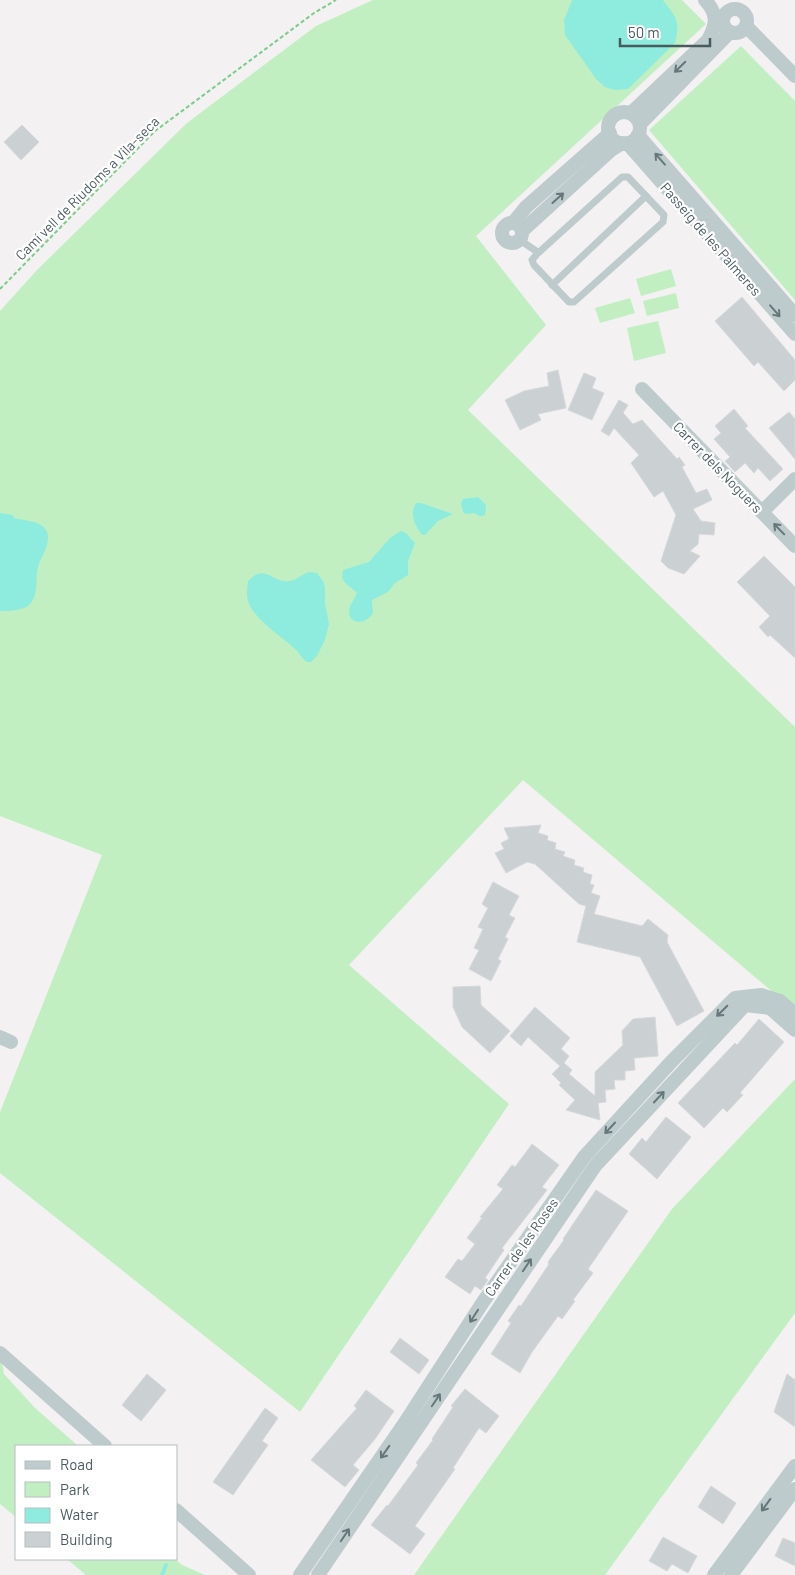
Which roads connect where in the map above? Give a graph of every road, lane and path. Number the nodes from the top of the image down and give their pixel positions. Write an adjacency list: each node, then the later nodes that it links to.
1 (336, 0): 13 (path, Camí vell de Riudoms a Vila-seca)
2 (714, 3): 3 (street); 5 (street); 7 (street, one-way to 7)
3 (734, 10): 4 (street); 5 (street)
4 (746, 26): 5 (street); 6 (street)
5 (727, 28): 7 (street)
6 (795, 76)
7 (632, 132): 8 (street); 8 (street); 10 (street, one-way to 7); 14 (street, Passeig de les Palmeres, one-way to 7); 15 (street, Passeig de les Palmeres, one-way to 15)
8 (610, 133): 10 (street)
9 (646, 196): 11 (lane); 12 (lane); 12 (lane)
10 (518, 231): 11 (lane)
11 (537, 254): 12 (lane)
12 (552, 285)
13 (0, 289)
14 (795, 315)
15 (795, 334)
16 (642, 388): 18 (street, Carrer dels Noguers)
17 (795, 479): 18 (street)
18 (762, 512): 19 (street, Carrer dels Noguers, one-way to 18)
19 (795, 546)
20 (795, 1014): 28 (street, Carrer de les Roses, one-way to 28)
21 (795, 1030): 29 (street, Carrer de les Roses, one-way to 21)
22 (0, 1353): 23 (street)
23 (104, 1445)
24 (795, 1466): 30 (street, one-way to 30)
25 (795, 1489): 31 (street)
26 (178, 1512): 27 (street)
27 (249, 1575)
28 (300, 1575)
29 (318, 1575)
30 (714, 1575)
31 (731, 1575)

